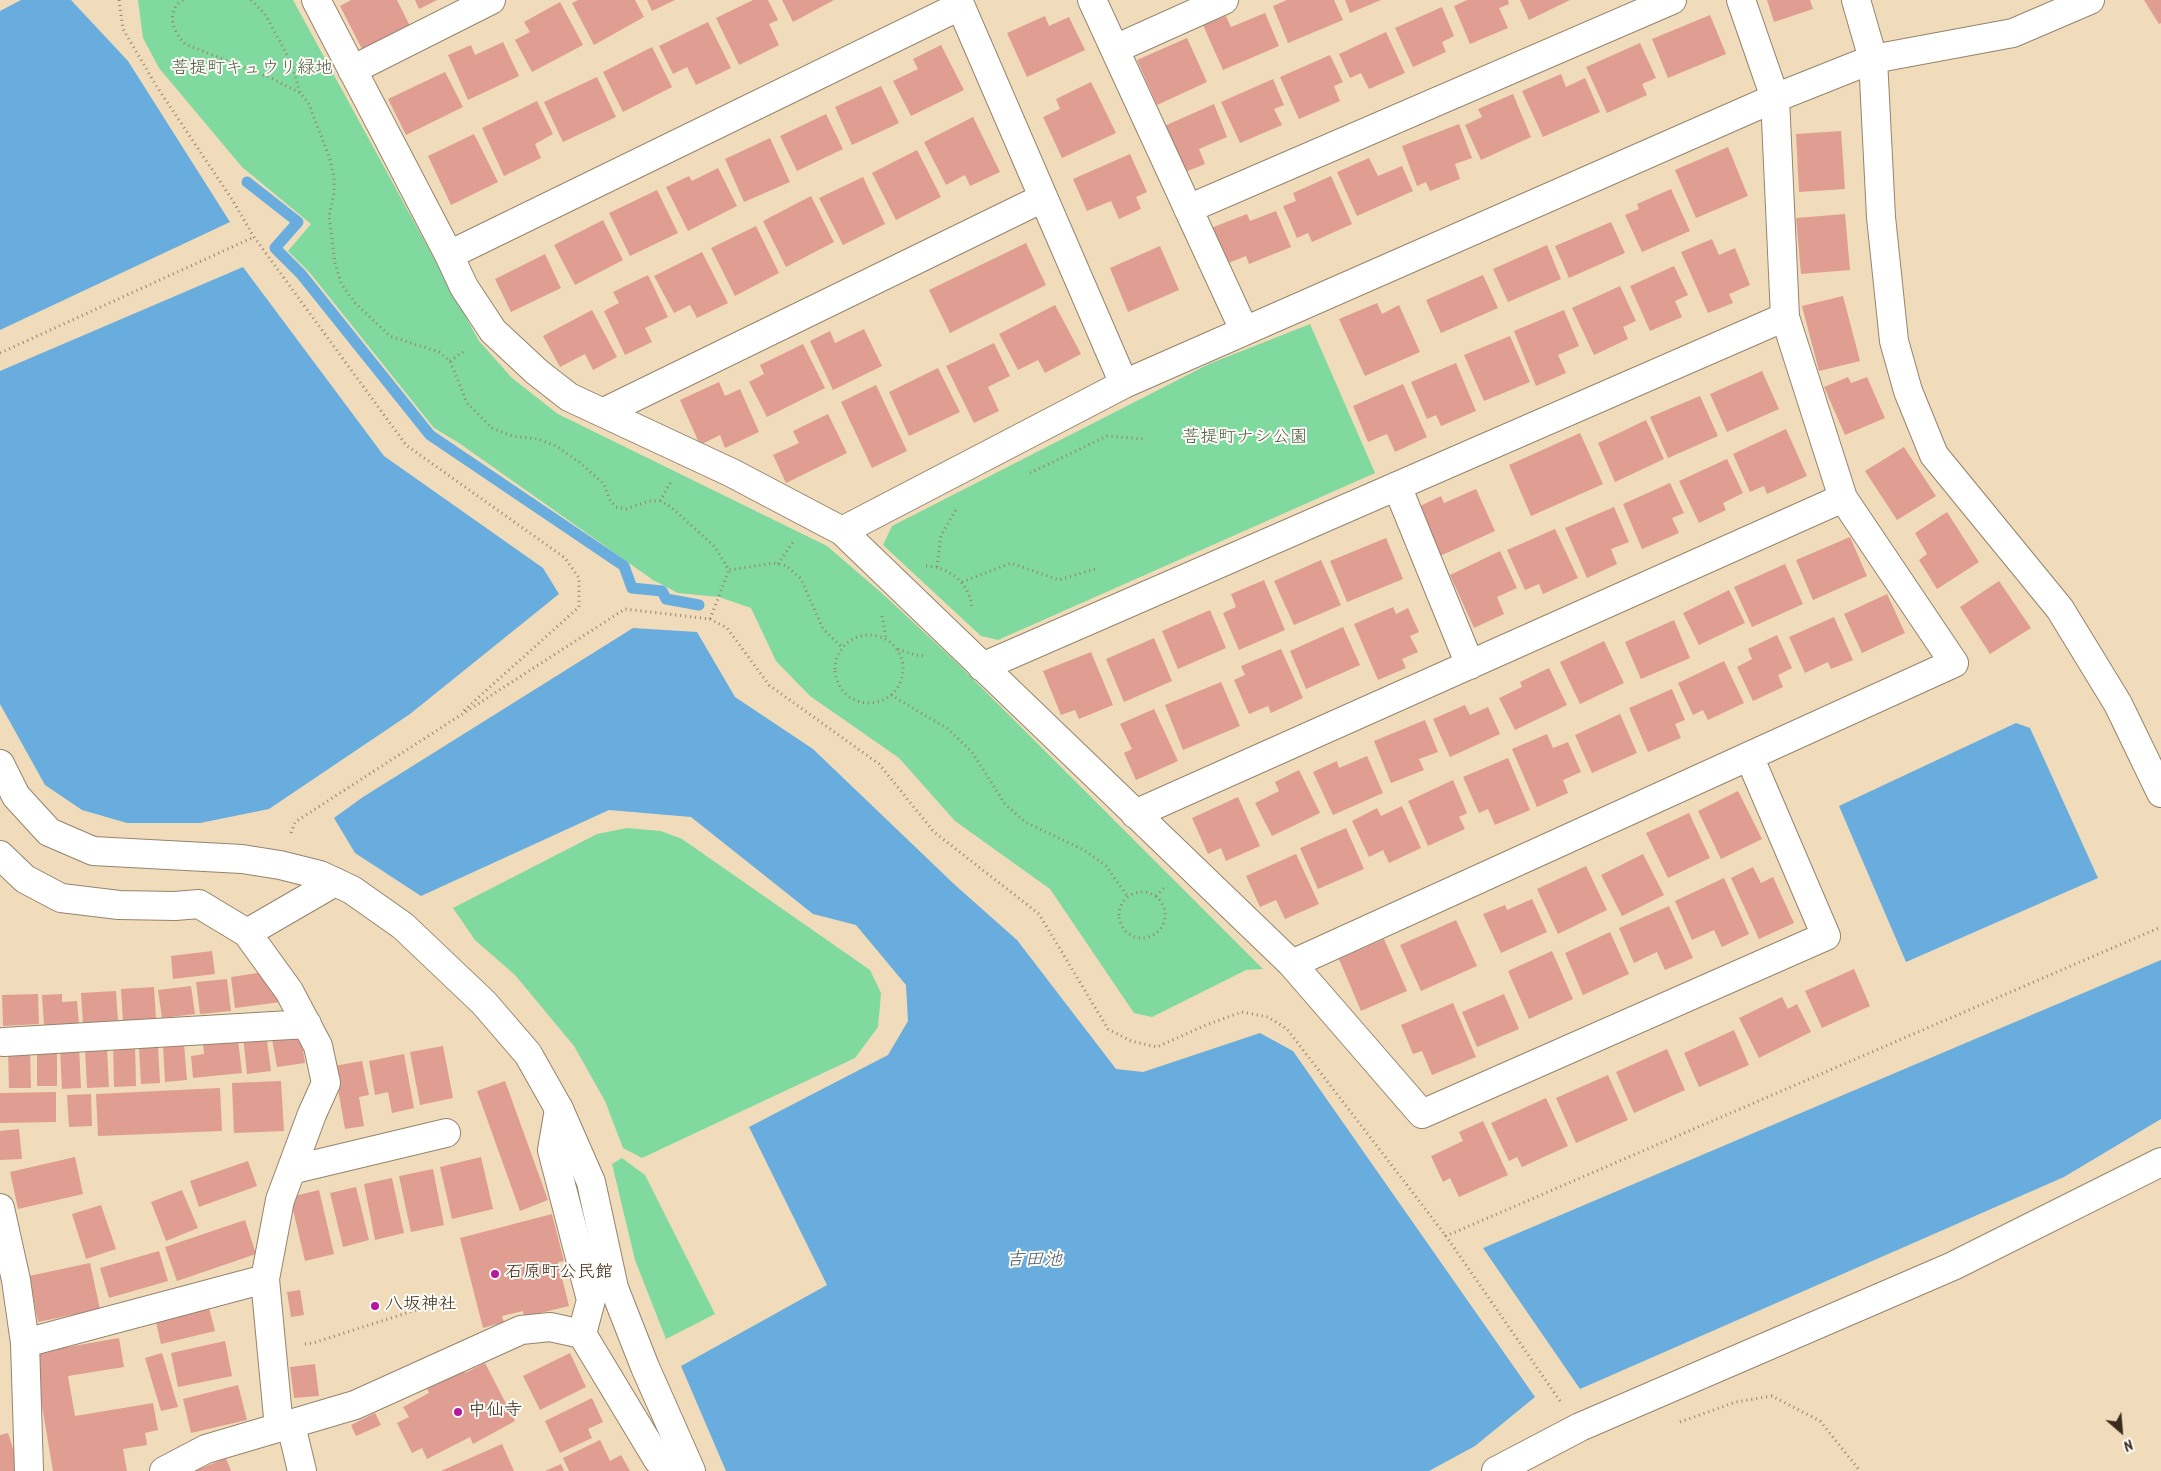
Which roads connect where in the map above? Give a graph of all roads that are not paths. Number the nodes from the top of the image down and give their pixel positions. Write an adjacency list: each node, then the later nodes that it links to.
1 (316, 0): 12 (street)
2 (491, 0): 12 (street)
3 (1092, 0): 10 (street)
4 (1224, 0): 10 (street)
5 (1672, 0): 15 (street)
6 (1741, 0): 13 (street)
7 (1856, 0): 11 (street)
8 (2090, 0): 11 (street)
9 (959, 3): 14 (street); 16 (street)
10 (1115, 49): 15 (street)
11 (1873, 59): 13 (street); 28 (street)
12 (352, 70): 16 (street)
13 (1775, 98): 17 (street); 18 (street)
14 (1043, 198): 19 (street); 20 (street)
15 (1188, 209): 18 (street)
16 (449, 255): 20 (street)
17 (1786, 317): 21 (street); 22 (street)
18 (1244, 330): 19 (street)
19 (1124, 384): 23 (street)
20 (604, 412): 23 (street)
21 (1397, 486): 24 (street); 25 (street)
22 (1843, 498): 24 (street); 26 (street)
23 (842, 531): 25 (street)
24 (1470, 665): 29 (street)
25 (982, 667): 29 (street)
26 (1749, 756): 33 (street); 33 (street)
27 (0, 764): 31 (street)
28 (2161, 792)
29 (1135, 814): 33 (street)
30 (0, 855): 32 (street)
31 (335, 882): 32 (street); 36 (street)
32 (247, 933): 34 (street)
33 (1292, 964)
34 (307, 1024): 35 (street); 39 (street)
35 (4, 1042)
36 (559, 1109): 42 (street); 48 (street)
37 (446, 1133): 39 (street)
38 (2161, 1162): 49 (street)
39 (291, 1170): 41 (street)
40 (0, 1208): 43 (street)
41 (265, 1279): 43 (street); 44 (street)
42 (582, 1334): 44 (street); 48 (street)
43 (25, 1343): 45 (street)
44 (285, 1427): 46 (street); 47 (street)
45 (29, 1471)
46 (164, 1471)
47 (302, 1471)
48 (690, 1471)
49 (1496, 1471)

